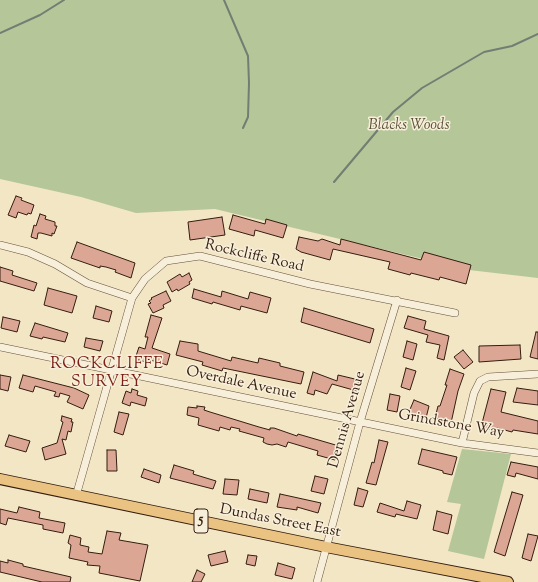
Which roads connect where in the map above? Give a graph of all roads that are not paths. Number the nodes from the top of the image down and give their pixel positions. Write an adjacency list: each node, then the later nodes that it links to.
1 (0, 245): 2 (street)
2 (132, 298): 3 (street, Rockcliffe Road); 6 (street, Rockcliffe Road)
3 (397, 300): 4 (street, Rockcliffe Road); 8 (street, Dennis Avenue)
4 (455, 313)
5 (0, 347): 6 (street, Overdale Avenue)
6 (111, 369): 8 (street, Overdale Avenue); 12 (street, Rockcliffe Road)
7 (538, 374): 9 (street)
8 (360, 422): 9 (street, Grindstone Way); 13 (street, Dennis Avenue)
9 (462, 443): 10 (street, Grindstone Way)
10 (538, 452)
11 (0, 479): 12 (main road, Dundas Street East / 5)
12 (76, 496): 13 (main road, Dundas Street East / 5)
13 (326, 547): 14 (street, Dennis Avenue); 15 (main road, Dundas Street East / 5)
14 (317, 582)
15 (508, 582)

